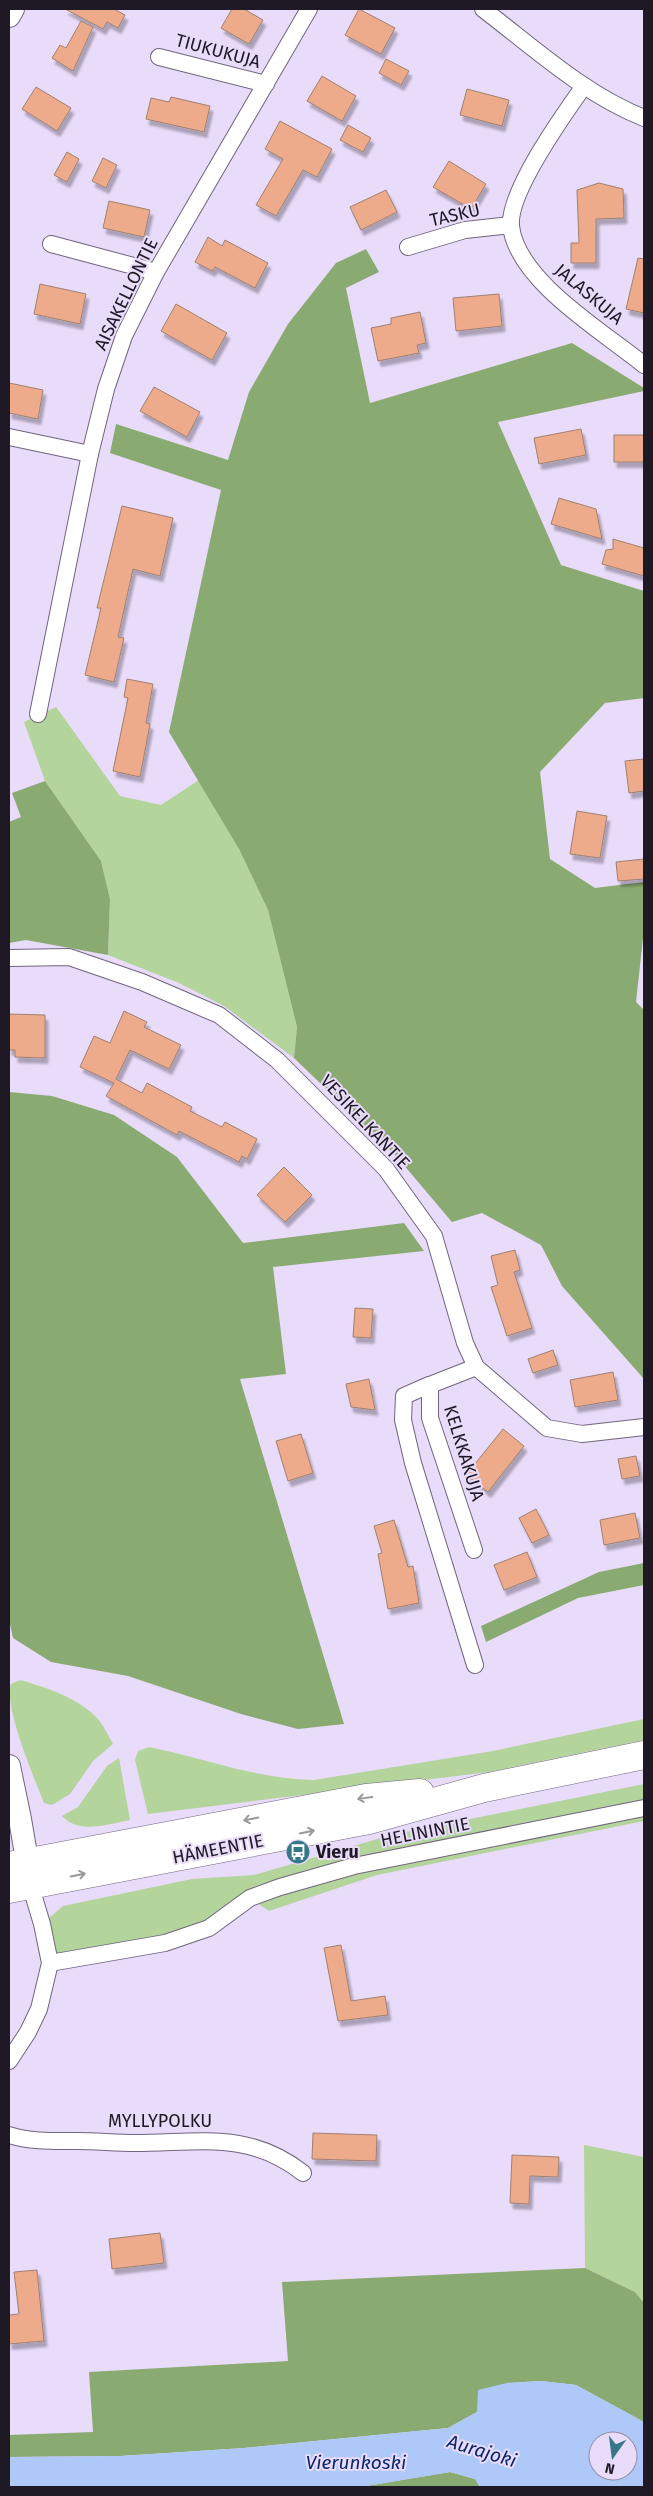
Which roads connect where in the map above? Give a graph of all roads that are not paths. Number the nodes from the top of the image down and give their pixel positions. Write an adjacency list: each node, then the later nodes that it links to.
1 (13, 9): 4 (street)
2 (309, 9): 6 (street, AISAKELLONTIE)
3 (483, 9): 7 (street)
4 (9, 16)
5 (159, 57): 6 (street, TIUKUKUJA)
6 (266, 84): 12 (street, AISAKELLONTIE)
7 (584, 86): 8 (street); 9 (street)
8 (644, 118)
9 (511, 225): 11 (street, TASKU); 13 (street, JALASKUJA)
10 (50, 244): 12 (street)
11 (408, 248)
12 (156, 272): 15 (street, AISAKELLONTIE)
13 (644, 365)
14 (9, 437): 15 (street)
15 (90, 454): 16 (street, AISAKELLONTIE)
16 (38, 714)
17 (9, 958): 18 (street, VESIKELKANTIE)
18 (476, 1367): 19 (street, KELKKAKUJA); 20 (street, VESIKELKANTIE)
19 (429, 1385): 21 (street, KELKKAKUJA); 22 (street)
20 (644, 1427)
21 (474, 1550)
22 (475, 1665)
23 (644, 1755): 26 (highway, HÄMEENTIE)
24 (9, 1766): 26 (street)
25 (644, 1808): 27 (street, HELININTIE)
26 (19, 1875): 27 (street)
27 (50, 1963): 28 (street)
28 (9, 2061)
29 (9, 2135): 30 (street, MYLLYPOLKU)
30 (303, 2173)

